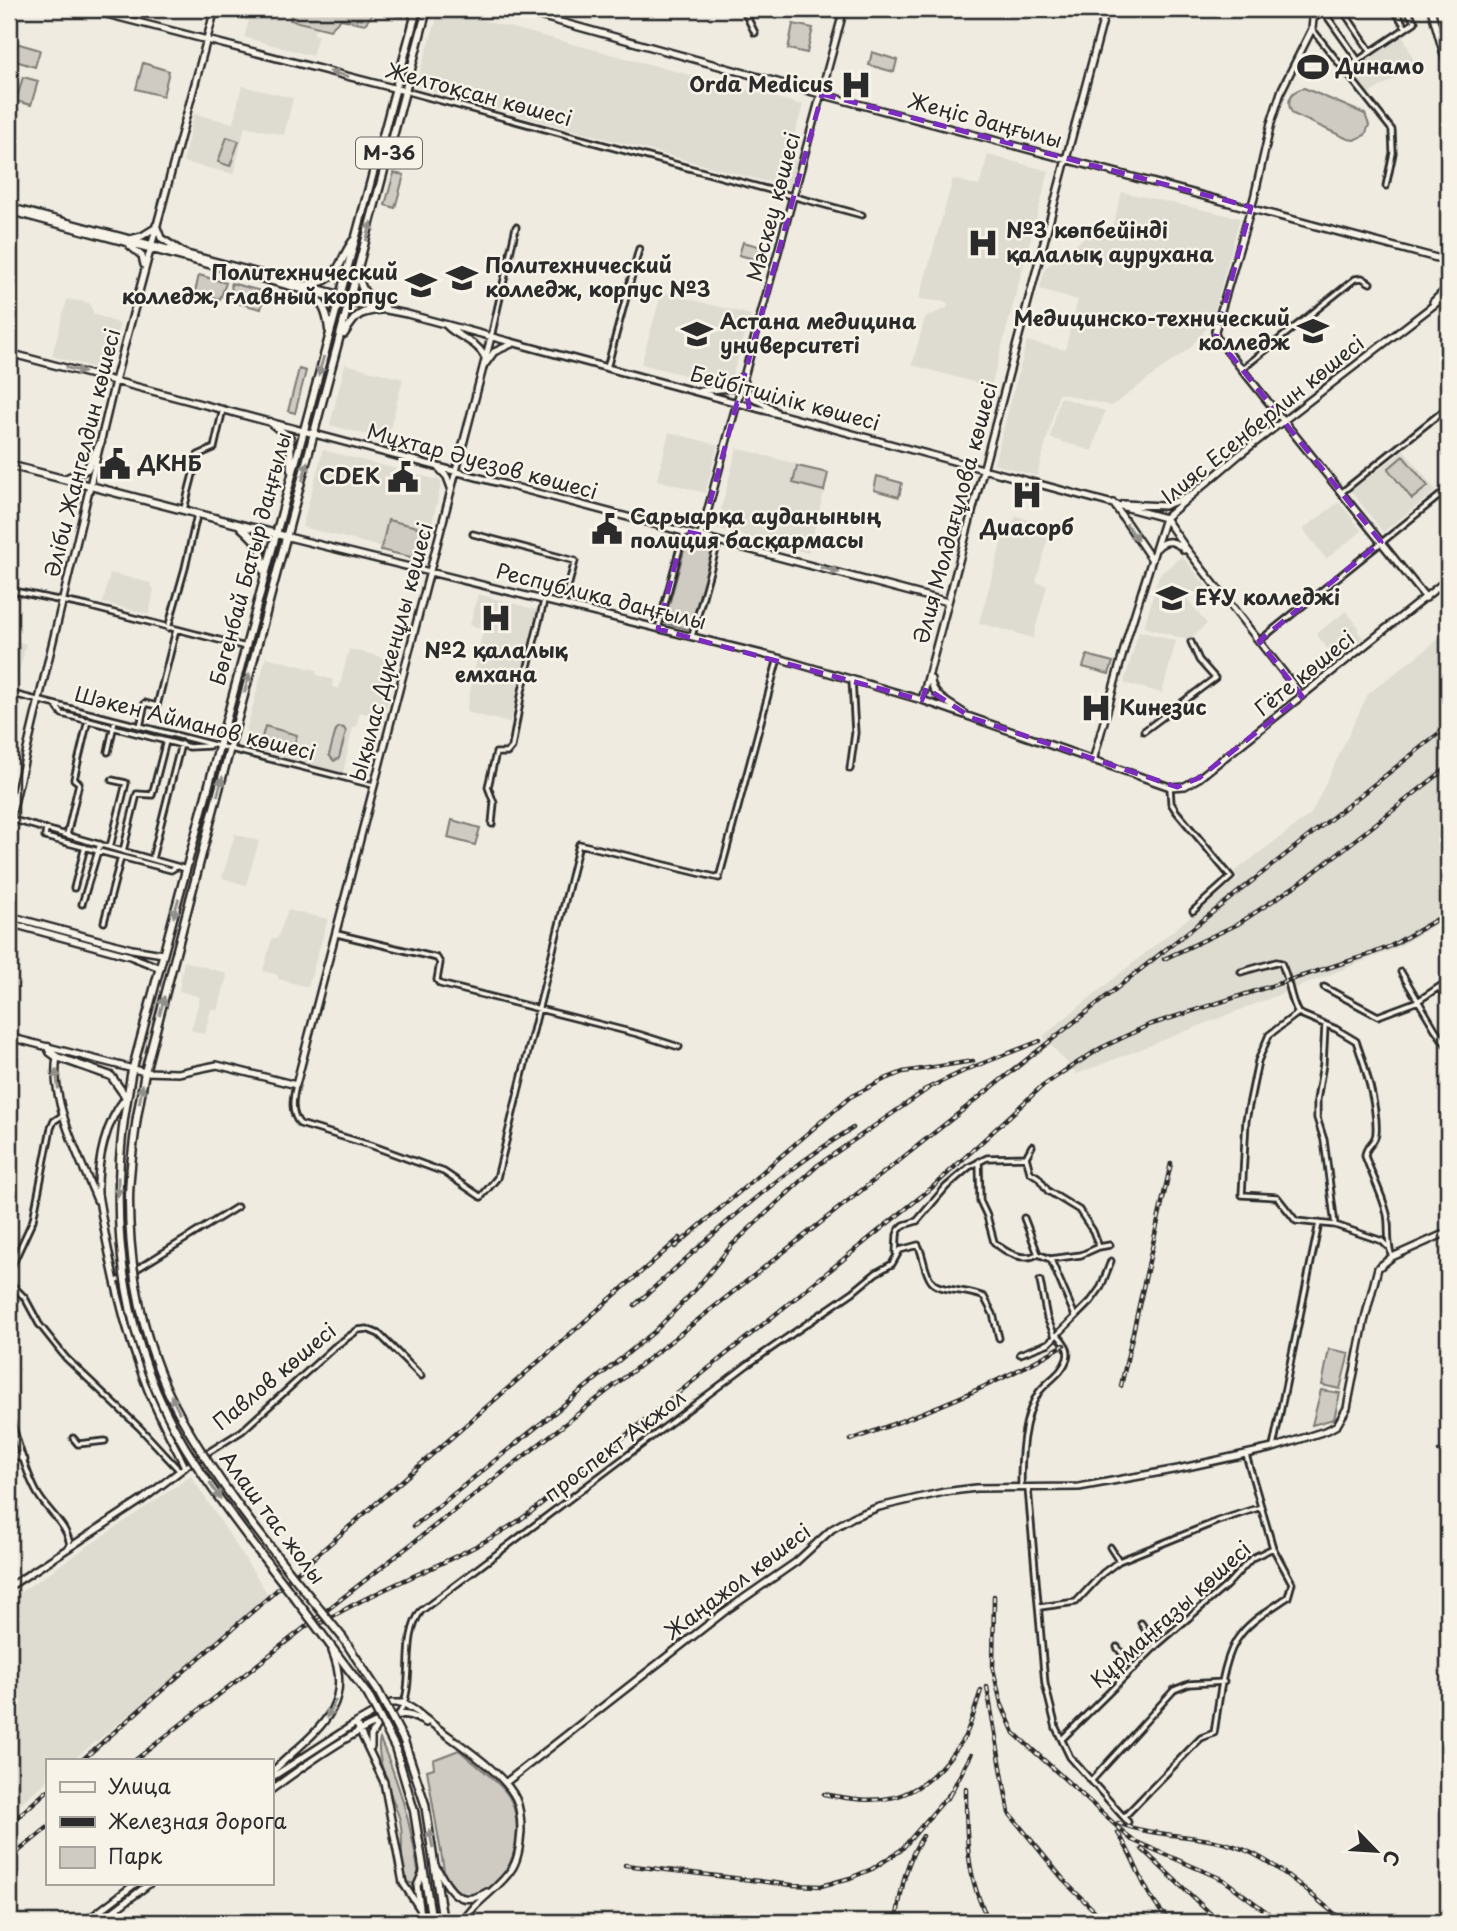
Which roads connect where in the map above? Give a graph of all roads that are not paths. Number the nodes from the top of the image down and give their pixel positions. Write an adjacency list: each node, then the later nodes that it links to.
1 (87, 9): 22 (main road, Желтоқсан көшесі)
2 (215, 9): 22 (main road, Әліби Жангелдин көшесі)
3 (410, 9): 17 (main road)
4 (416, 9): 17 (main road, Бөгенбай Батыр даңғылы / M-36)
5 (427, 9): 29 (main road, Бөгенбай Батыр даңғылы / M-36)
6 (514, 9): 30 (main road, Жеңіс даңғылы)
7 (743, 9): 21 (street)
8 (844, 9): 30 (main road, Мәскеу көшесі)
9 (1106, 9): 31 (main road, Әлия Молдағұлова көшесі)
10 (1306, 9): 18 (main road)
11 (1329, 9): 16 (street)
12 (1342, 9): 23 (street)
13 (1394, 9): 19 (street)
14 (1406, 9): 19 (street)
15 (1431, 9): 24 (main road)
16 (1324, 12): 18 (street); 25 (street)
17 (414, 19): 28 (main road, Бөгенбай Батыр даңғылы / M-36)
18 (1312, 19): 20 (main road)
19 (1406, 28): 23 (street)
20 (1312, 29): 27 (street); 34 (main road)
21 (755, 33)
22 (206, 39): 28 (main road, Желтоқсан көшесі, one-way to 22); 37 (main road, Әліби Жангелдин көшесі)
23 (1371, 52): 25 (street)
24 (1446, 55): 26 (main road)
25 (1358, 60): 27 (street)
26 (1448, 69)
27 (1344, 70): 32 (street)
28 (395, 89): 29 (main road, Желтоқсан көшесі); 39 (main road, Бөгенбай Батыр даңғылы / M-36)
29 (405, 92): 33 (street, Желтоқсан көшесі); 48 (main road, Бөгенбай Батыр даңғылы / M-36, one-way to 29)
30 (822, 94): 31 (main road, Жеңіс даңғылы); 33 (main road, Мәскеу көшесі)
31 (1066, 159): 34 (main road, Жеңіс даңғылы); 86 (main road, Әлия Молдағұлова көшесі)
32 (1386, 186)
33 (792, 196): 36 (street, Желтоқсан көшесі); 65 (main road, Мәскеу көшесі)
34 (1251, 207): 45 (main road, Жеңіс даңғылы); 68 (main road)
35 (9, 209): 40 (main road, Бейбітшілік көшесі); 41 (main road, Бейбітшілік көшесі)
36 (862, 215)
37 (156, 226): 40 (main road); 42 (main road, Әліби Жангелдин көшесі); 44 (main road)
38 (516, 227): 60 (street, Ықылас Дүкенұлы көшесі)
39 (356, 236): 52 (main road); 54 (main road, Бөгенбай Батыр даңғылы / M-36)
40 (129, 239): 42 (main road, Бейбітшілік көшесі)
41 (118, 240): 42 (main road, Бейбітшілік көшесі); 47 (main road)
42 (150, 247): 44 (main road, Бейбітшілік көшесі); 47 (main road, Әліби Жангелдин көшесі); 52 (main road, Бейбітшілік көшесі)
43 (639, 249): 67 (street)
44 (185, 254): 52 (main road, Бейбітшілік көшесі)
45 (1439, 258): 46 (main road, Жеңіс даңғылы); 49 (main road)
46 (1448, 261)
47 (145, 267): 70 (main road, Әліби Жангелдин көшесі)
48 (359, 268): 55 (main road, Бөгенбай Батыр даңғылы / M-36); 56 (main road)
49 (1448, 270)
50 (1370, 283): 68 (street)
51 (1448, 287): 57 (main road)
52 (306, 288): 54 (main road, Бейбітшілік көшесі); 59 (main road)
53 (1448, 294): 57 (main road, Ілияс Есенберлин көшесі)
54 (340, 297): 55 (main road, Бейбітшілік көшесі); 59 (main road, Бөгенбай Батыр даңғылы / M-36)
55 (351, 300): 56 (main road, Бейбітшілік көшесі); 61 (main road, Бөгенбай Батыр даңғылы / M-36)
56 (385, 308): 58 (main road, Бейбітшілік көшесі); 61 (main road)
57 (1424, 313): 77 (main road, Ілияс Есенберлин көшесі)
58 (446, 325): 60 (main road, Бейбітшілік көшесі); 64 (main road)
59 (330, 336): 80 (main road, Бөгенбай Батыр даңғылы / M-36, one-way to 80)
60 (491, 337): 62 (main road, Бейбітшілік көшесі); 64 (main road, Ықылас Дүкенұлы көшесі)
61 (339, 341): 81 (main road, Бөгенбай Батыр даңғылы / M-36)
62 (514, 343): 66 (main road); 67 (main road, Бейбітшілік көшесі)
63 (9, 352): 70 (main road, Мұхтар Әуезов көшесі, one-way to 70)
64 (485, 358): 66 (main road, Ықылас Дүкенұлы көшесі)
65 (747, 365): 69 (main road, Мәскеу көшесі); 71 (main road)
66 (482, 368): 85 (main road, Ықылас Дүкенұлы көшесі)
67 (607, 368): 71 (main road, Бейбітшілік көшесі)
68 (1242, 369): 77 (main road)
69 (744, 377): 72 (main road, Мәскеу көшесі); 76 (main road)
70 (115, 381): 74 (main road, Мұхтар Әуезов көшесі); 82 (main road, Әліби Жангелдин көшесі)
71 (695, 392): 72 (main road, Бейбітшілік көшесі)
72 (737, 403): 76 (main road, Бейбітшілік көшесі); 102 (main road, Мәскеу көшесі)
73 (1448, 407): 75 (street)
74 (223, 409): 78 (main road, Мұхтар Әуезов көшесі); 95 (street)
75 (1440, 414): 79 (street); 92 (street)
76 (778, 415): 86 (main road, Бейбітшілік көшесі)
77 (1284, 421): 92 (main road); 93 (main road, Ілияс Есенберлин көшесі)
78 (270, 422): 80 (main road, Мұхтар Әуезов көшесі); 87 (main road)
79 (1448, 425)
80 (304, 431): 81 (main road, Мұхтар Әуезов көшесі); 87 (main road, Бөгенбай Батыр даңғылы / M-36)
81 (314, 434): 84 (main road, Мұхтар Әуезов көшесі); 103 (main road, Бөгенбай Батыр даңғылы / M-36, one-way to 81)
82 (101, 442): 88 (main road); 89 (main road, Әліби Жангелдин көшесі)
83 (9, 465): 88 (main road, Республика даңғылы)
84 (436, 465): 85 (main road, Мұхтар Әуезов көшесі); 90 (main road)
85 (456, 470): 90 (main road, Ықылас Дүкенұлы көшесі); 99 (main road, Мұхтар Әуезов көшесі)
86 (985, 470): 94 (main road, Бейбітшілік көшесі); 114 (main road, Әлия Молдағұлова көшесі)
87 (291, 478): 100 (main road, Бөгенбай Батыр даңғылы / M-36)
88 (64, 480): 89 (main road, Республика даңғылы)
89 (90, 487): 95 (main road, Республика даңғылы); 115 (main road, Әліби Жангелдин көшесі)
90 (451, 489): 108 (main road, Ықылас Дүкенұлы көшесі)
91 (1448, 489): 105 (street)
92 (1342, 492): 105 (main road)
93 (1194, 494): 94 (main road); 97 (main road, Ілияс Есенберлин көшесі)
94 (1113, 503): 97 (main road, Бейбітшілік көшесі); 107 (main road, one-way to 107)
95 (184, 508): 96 (main road, Республика даңғылы)
96 (197, 514): 98 (main road, Республика даңғылы); 117 (street)
97 (1165, 518): 106 (main road); 107 (main road, Ілияс Есенберлин көшесі)
98 (239, 526): 100 (main road, Республика даңғылы); 110 (main road)
99 (684, 531): 102 (main road, Мұхтар Әуезов көшесі); 118 (street)
100 (277, 533): 103 (main road, Республика даңғылы); 110 (main road, Бөгенбай Батыр даңғылы)
101 (473, 534): 116 (street)
102 (701, 535): 104 (main road, Мұхтар Әуезов көшесі)
103 (288, 537): 108 (main road, Республика даңғылы); 141 (main road, Бөгенбай Батыр даңғылы, one-way to 103)
104 (718, 540): 114 (main road, Мұхтар Әуезов көшесі, one-way to 114); 120 (street)
105 (1381, 542): 112 (main road); 121 (street)
106 (1194, 559): 107 (main road); 121 (main road)
107 (1152, 560): 143 (main road, Ілияс Есенберлин көшесі)
108 (429, 573): 113 (main road, Республика даңғылы); 146 (main road, Ықылас Дүкенұлы көшесі)
109 (1448, 579): 112 (main road, Гёте көшесі)
110 (263, 584): 123 (main road, Бөгенбай Батыр даңғылы)
111 (9, 590): 115 (street)
112 (1426, 598): 128 (main road, Гёте көшесі)
113 (544, 601): 116 (main road, Республика даңғылы); 150 (street)
114 (948, 602): 125 (main road, Әлия Молдағұлова көшесі)
115 (63, 603): 117 (street); 130 (main road, Әліби Жангелдин көшесі)
116 (563, 605): 118 (main road, Республика даңғылы)
117 (169, 628): 119 (street)
118 (658, 629): 120 (main road, Республика даңғылы)
119 (176, 630): 123 (street); 136 (street)
120 (692, 637): 124 (main road, Республика даңғылы)
121 (1259, 641): 128 (main road)
122 (1191, 642): 137 (street)
123 (246, 647): 140 (main road, Бөгенбай Батыр даңғылы)
124 (778, 658): 126 (main road, Республика даңғылы); 179 (street)
125 (932, 666): 129 (main road, Әлия Молдағұлова көшесі); 132 (main road)
126 (852, 680): 129 (main road, Республика даңғылы); 144 (street)
127 (9, 693): 130 (street, Шәкен Айманов көшесі)
128 (1302, 696): 148 (main road, Гёте көшесі)
129 (922, 700): 132 (main road, Республика даңғылы)
130 (39, 701): 131 (street, Шәкен Айманов көшесі); 149 (main road, Әліби Жангелдин көшесі)
131 (55, 705): 133 (street); 134 (street, Шәкен Айманов көшесі)
132 (972, 718): 143 (main road, Республика даңғылы)
133 (88, 720): 135 (street); 152 (street)
134 (115, 720): 135 (street); 136 (street, Шәкен Айманов көшесі)
135 (114, 727): 138 (street); 142 (street)
136 (140, 727): 140 (street, Шәкен Айманов көшесі)
137 (1144, 731)
138 (166, 741): 139 (street); 157 (street)
139 (181, 744): 140 (street); 159 (street)
140 (215, 746): 141 (street, Шәкен Айманов көшесі); 161 (main road, Бөгенбай Батыр даңғылы)
141 (229, 749): 146 (street, Шәкен Айманов көшесі); 188 (main road, Бөгенбай Батыр даңғылы, one-way to 141)
142 (107, 752)
143 (1093, 761): 147 (main road, Республика даңғылы)
144 (850, 769)
145 (112, 780): 155 (street)
146 (374, 786): 168 (main road, Ықылас Дүкенұлы көшесі)
147 (1170, 786): 148 (main road, Республика даңғылы); 164 (street)
148 (1177, 787)
149 (9, 821): 151 (street)
150 (492, 824)
151 (46, 829): 152 (street); 154 (street)
152 (67, 835): 153 (street)
153 (100, 844): 155 (street); 156 (street)
154 (85, 847): 156 (street); 162 (street)
155 (110, 847): 157 (street)
156 (98, 850): 158 (street); 163 (street)
157 (123, 851): 159 (street)
158 (121, 857): 160 (street); 166 (street)
159 (152, 859): 160 (street)
160 (178, 866): 161 (street)
161 (186, 869): 170 (main road, Бөгенбай Батыр даңғылы, one-way to 170)
162 (74, 888)
163 (82, 904)
164 (1193, 911)
165 (9, 916): 169 (main road)
166 (104, 922)
167 (9, 923): 169 (main road)
168 (337, 934): 179 (street); 189 (main road, Ықылас Дүкенұлы көшесі)
169 (131, 953): 170 (main road); 171 (main road)
170 (163, 954): 171 (main road, Бөгенбай Батыр даңғылы)
171 (160, 968): 187 (main road, Бөгенбай Батыр даңғылы)
172 (1241, 972): 180 (street)
173 (1401, 972): 178 (street)
174 (1448, 981): 176 (street)
175 (1324, 987): 178 (street)
176 (1439, 987): 177 (street); 178 (street)
177 (1448, 1000)
178 (1419, 1001): 185 (street)
179 (537, 1009): 184 (street); 189 (street)
180 (1298, 1013): 181 (street); 200 (street)
181 (1325, 1025): 201 (street); 204 (street)
182 (9, 1037): 183 (main road)
183 (48, 1047): 186 (main road); 187 (main road)
184 (679, 1047)
185 (1448, 1047)
186 (57, 1057): 190 (main road); 191 (main road, one-way to 186)
187 (133, 1069): 188 (main road); 190 (main road, Бөгенбай Батыр даңғылы)
188 (145, 1072): 189 (main road); 192 (main road, Бөгенбай Батыр даңғылы, one-way to 188)
189 (296, 1085)
190 (126, 1097): 193 (main road, Бөгенбай Батыр даңғылы); 198 (main road)
191 (64, 1115): 198 (main road); 211 (street)
192 (137, 1117): 259 (main road, Алаш тас жолы, one-way to 192, bridge)
193 (124, 1119): 237 (main road, Алаш тас жолы, one-way to 237, bridge)
194 (1032, 1146): 195 (street)
195 (1026, 1157): 196 (street); 205 (street)
196 (979, 1161): 206 (street); 207 (street)
197 (237, 1207): 214 (street)
198 (102, 1213): 214 (main road)
199 (1024, 1218): 207 (street)
200 (1319, 1223): 201 (street); 223 (street)
201 (1335, 1224): 204 (street)
202 (1448, 1231): 208 (main road)
203 (1110, 1245): 205 (street)
204 (1387, 1246): 208 (street)
205 (1098, 1247): 209 (street)
206 (898, 1252): 217 (street); 242 (street, проспект Акжол)
207 (1038, 1254): 209 (street)
208 (1392, 1257): 223 (main road, Жаңажол көшесі)
209 (1051, 1259): 215 (street)
210 (1111, 1261): 215 (street)
211 (9, 1272)
212 (1040, 1281): 216 (street)
213 (9, 1282): 227 (street)
214 (116, 1282): 227 (main road)
215 (1075, 1316): 216 (street)
216 (1057, 1336): 218 (street); 228 (street)
217 (999, 1338)
218 (1020, 1354)
219 (421, 1376): 227 (street, Павлов көшесі)
220 (9, 1414): 226 (street)
221 (73, 1438): 222 (street)
222 (105, 1441)
223 (1273, 1448): 225 (main road, Жаңажол көшесі)
224 (9, 1454): 226 (street)
225 (1246, 1455): 228 (main road, Жаңажол көшесі); 229 (street, Құрманғазы көшесі)
226 (25, 1460): 230 (street)
227 (183, 1469): 230 (main road)
228 (1025, 1488): 235 (street); 254 (main road, Жаңажол көшесі)
229 (1261, 1507): 232 (street, Құрманғазы көшесі); 233 (street, Құрманғазы көшесі)
230 (71, 1546): 234 (main road)
231 (1110, 1547): 233 (street)
232 (1273, 1548): 238 (street, Құрманғазы көшесі); 241 (street)
233 (1119, 1561): 235 (street, Құрманғазы көшесі)
234 (9, 1587)
235 (1040, 1607): 248 (street)
236 (1140, 1623): 238 (street)
237 (330, 1645): 251 (main road, one-way to 251); 258 (main road, Алаш тас жолы, bridge)
238 (1156, 1646): 240 (street, Құрманғазы көшесі)
239 (1117, 1647): 240 (street)
240 (1134, 1669): 248 (street, Құрманғазы көшесі)
241 (1224, 1682): 253 (street); 256 (street)
242 (403, 1703): 243 (street, проспект Акжол); 245 (main road); 246 (main road)
243 (399, 1715): 244 (main road); 246 (main road)
244 (380, 1722): 247 (main road); 250 (main road)
245 (356, 1723): 247 (main road); 252 (main road)
246 (433, 1725): 254 (main road)
247 (360, 1731): 249 (main road); 250 (main road)
248 (1062, 1739): 253 (street)
249 (342, 1743): 250 (main road); 255 (main road)
250 (372, 1754): 260 (main road)
251 (273, 1771)
252 (273, 1777)
253 (1091, 1780): 256 (street)
254 (505, 1783): 263 (main road)
255 (273, 1789)
256 (1124, 1817): 257 (street)
257 (1128, 1822)
258 (424, 1865): 264 (main road); 269 (main road, Алаш тас жолы)
259 (435, 1865): 263 (main road); 270 (main road, Алаш тас жолы)
260 (403, 1883): 264 (main road); 265 (main road)
261 (134, 1885): 266 (main road)
262 (148, 1885): 267 (main road)
263 (499, 1885): 271 (main road)
264 (417, 1886): 265 (main road)
265 (420, 1909): 268 (main road)
266 (85, 1922)
267 (99, 1922)
268 (422, 1922)
269 (432, 1922)
270 (443, 1922)
271 (463, 1922)

